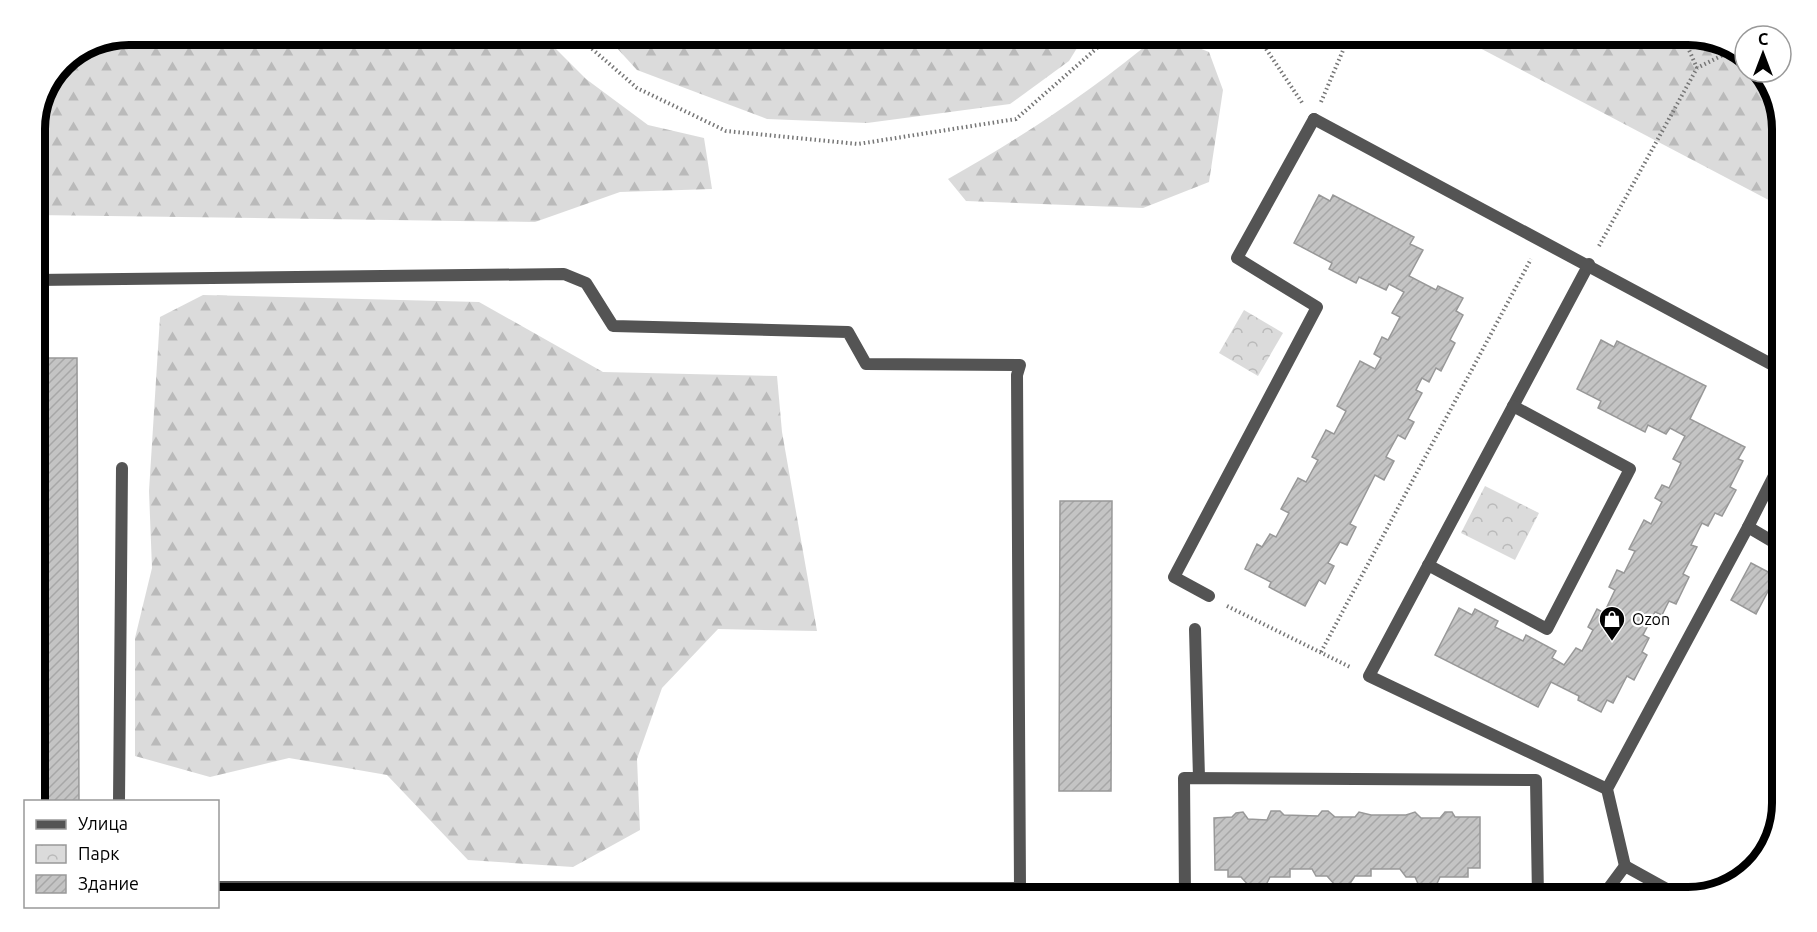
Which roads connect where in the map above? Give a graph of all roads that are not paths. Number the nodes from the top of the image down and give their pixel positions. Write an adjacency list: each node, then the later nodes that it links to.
1 (1589, 264): 3 (street); 4 (street); 10 (street)
2 (45, 280): 18 (street)
3 (1772, 365)
4 (1513, 406): 9 (street); 9 (street)
5 (122, 468): 16 (street)
6 (1772, 480): 7 (street)
7 (1748, 527): 8 (street); 15 (street)
8 (1772, 541)
9 (1428, 565): 12 (street)
10 (1209, 597)
11 (1195, 629): 13 (street)
12 (1545, 760): 14 (street); 15 (street)
13 (1199, 778): 14 (street); 19 (street)
14 (1536, 780): 20 (street)
15 (1607, 789): 17 (street)
16 (119, 800)
17 (1625, 866): 21 (street); 22 (street)
18 (1020, 887)
19 (1185, 887)
20 (1538, 887)
21 (1609, 887)
22 (1664, 887)

